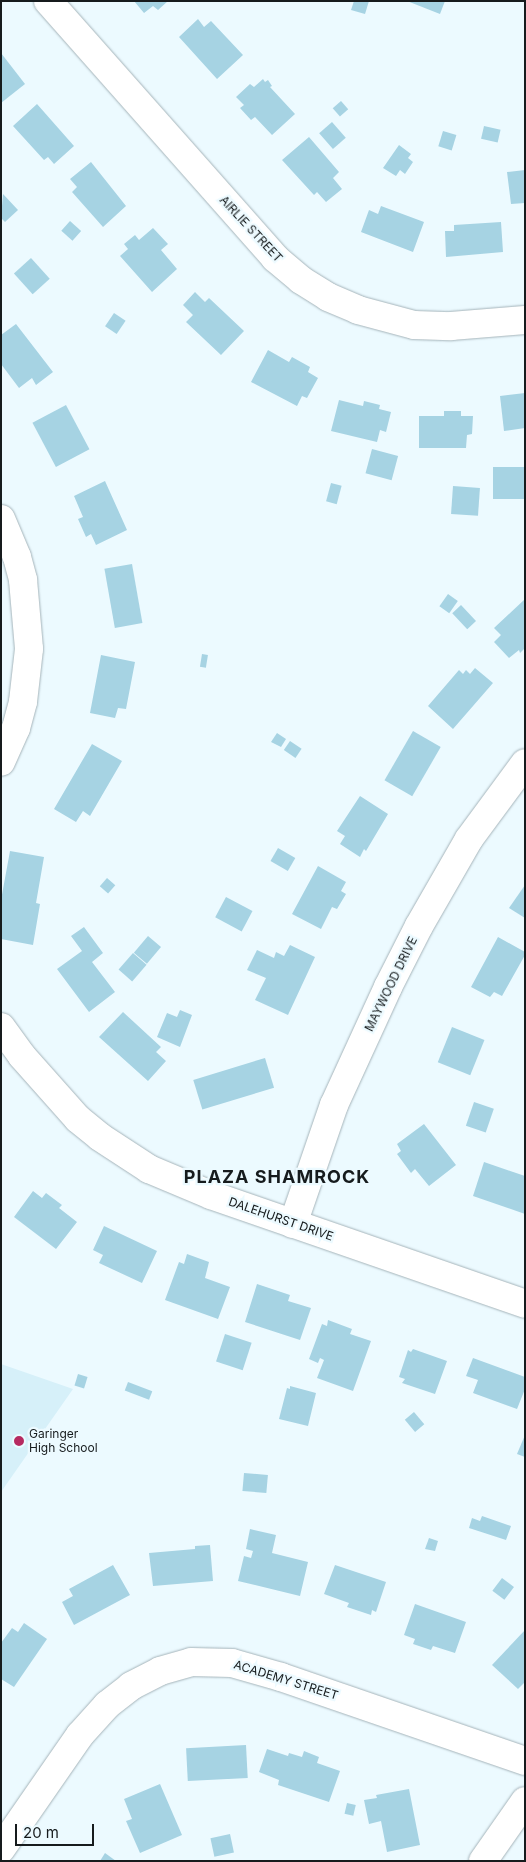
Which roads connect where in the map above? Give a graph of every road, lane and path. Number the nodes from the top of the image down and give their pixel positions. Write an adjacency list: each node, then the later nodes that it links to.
1 (48, 1): 2 (street, AIRLIE STREET)
2 (525, 320)
3 (1, 519): 4 (street)
4 (1, 762)
5 (525, 763): 7 (street, MAYWOOD DRIVE)
6 (1, 1027): 7 (street, DALEHURST DRIVE)
7 (293, 1224): 8 (street, DALEHURST DRIVE)
8 (525, 1304)
9 (525, 1761): 11 (street, ACADEMY STREET)
10 (525, 1801): 12 (street)
11 (1, 1848)
12 (483, 1861)

